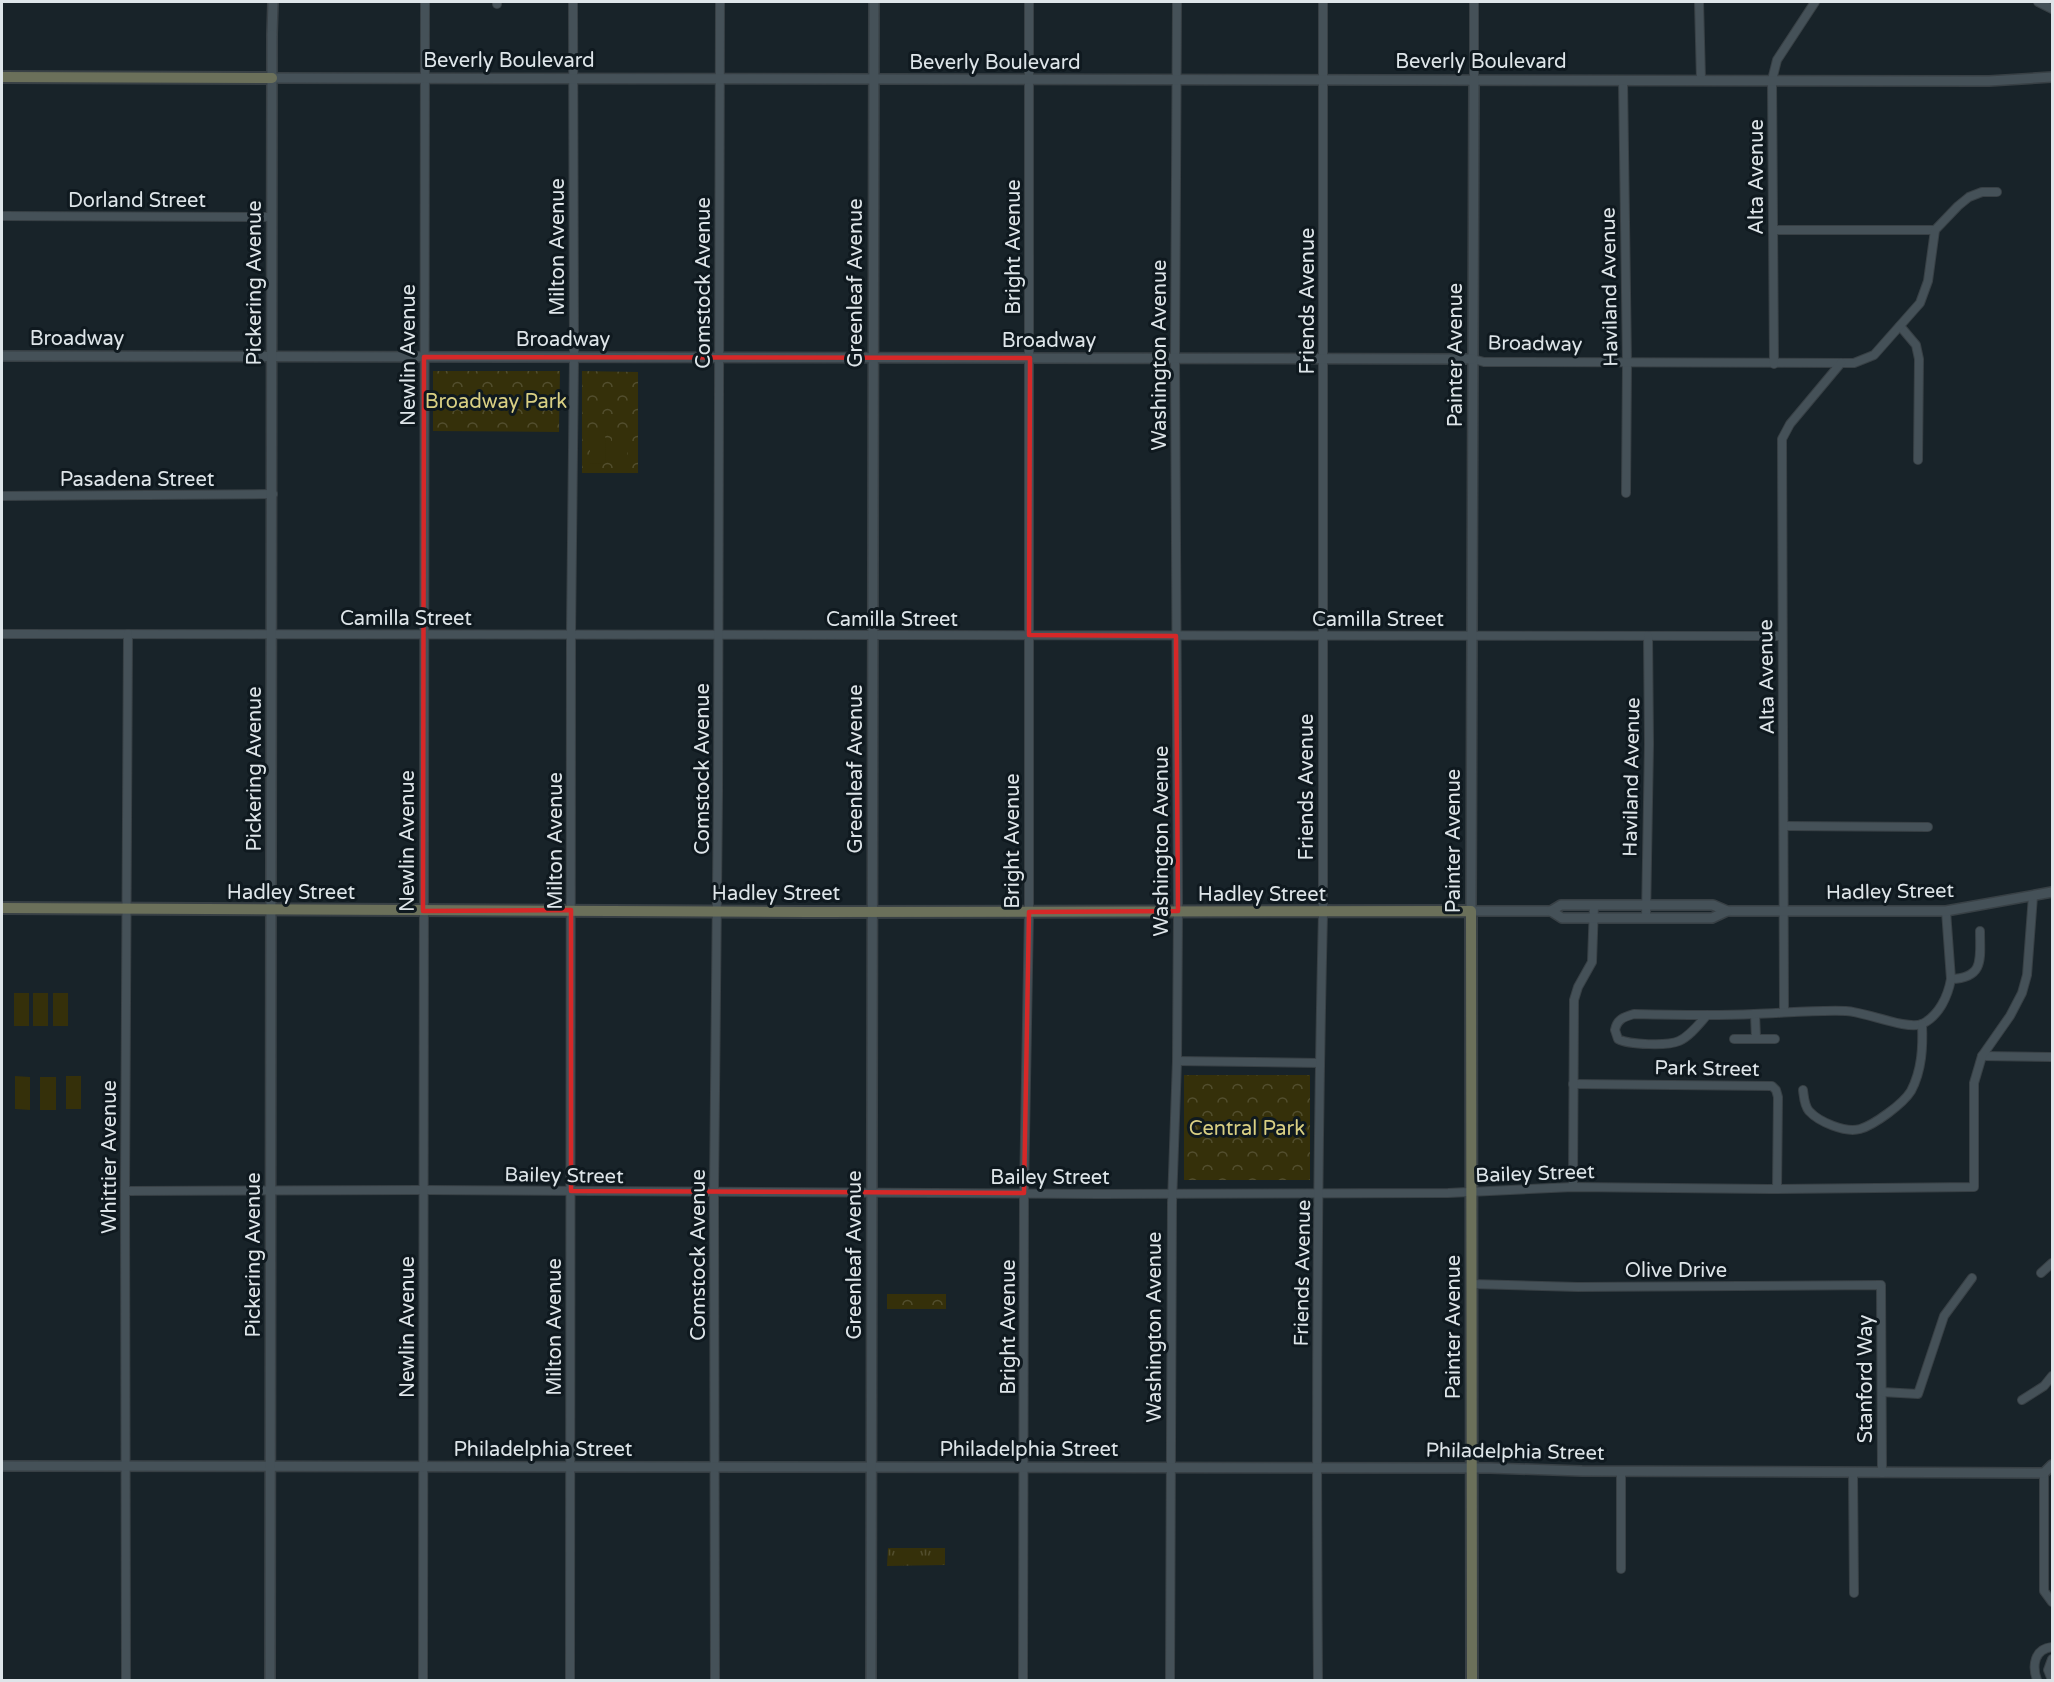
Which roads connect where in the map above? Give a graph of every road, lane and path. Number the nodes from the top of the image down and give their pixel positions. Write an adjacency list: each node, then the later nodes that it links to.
1 (273, 2): 16 (street, Pickering Avenue)
2 (425, 2): 17 (street, Newlin Avenue)
3 (573, 2): 18 (street, Milton Avenue)
4 (720, 2): 20 (street, Comstock Avenue)
5 (874, 2): 21 (street, Greenleaf Avenue)
6 (1029, 2): 22 (street, Bright Avenue)
7 (1177, 2): 23 (street, Washington Avenue)
8 (1323, 2): 24 (street, Friends Avenue)
9 (1474, 2): 19 (street, Painter Avenue)
10 (1700, 2): 26 (street)
11 (1815, 2): 27 (street, Alta Avenue)
12 (2038, 2): 13 (street)
13 (2052, 9)
14 (2, 77): 16 (main road, Beverly Boulevard)
15 (2052, 77): 27 (street, Beverly Boulevard)
16 (272, 78): 17 (street, Beverly Boulevard); 30 (street, Pickering Avenue)
17 (424, 78): 18 (street, Beverly Boulevard); 36 (street, Newlin Avenue)
18 (572, 78): 20 (street, Beverly Boulevard); 37 (street, Milton Avenue)
19 (1474, 79): 24 (street, Beverly Boulevard); 25 (street, Beverly Boulevard); 43 (street, Painter Avenue)
20 (720, 80): 21 (street, Beverly Boulevard); 38 (street, Comstock Avenue)
21 (872, 80): 22 (street, Beverly Boulevard); 39 (street, Greenleaf Avenue)
22 (1028, 80): 23 (street, Beverly Boulevard); 40 (street, Bright Avenue)
23 (1176, 80): 24 (street, Beverly Boulevard); 41 (street, Washington Avenue)
24 (1323, 80): 42 (street, Friends Avenue)
25 (1623, 80): 26 (street, Beverly Boulevard); 44 (street, Haviland Avenue)
26 (1701, 80): 27 (street, Beverly Boulevard)
27 (1772, 80): 31 (street, Alta Avenue)
28 (1997, 192): 32 (street)
29 (2, 216): 30 (street, Dorland Street)
30 (272, 217): 35 (street, Pickering Avenue)
31 (1773, 230): 32 (street); 46 (street, Alta Avenue)
32 (1935, 230): 33 (street, Broadway)
33 (1900, 326): 45 (street, Broadway); 47 (street)
34 (2, 356): 35 (street, Broadway)
35 (272, 357): 36 (street, Broadway); 49 (street, Pickering Avenue)
36 (424, 357): 37 (street, Broadway); 54 (street, Newlin Avenue)
37 (574, 357): 38 (street, Broadway); 55 (street, Milton Avenue)
38 (719, 357): 39 (street, Broadway); 56 (street, Comstock Avenue)
39 (873, 358): 40 (street, Broadway); 57 (street, Greenleaf Avenue)
40 (1030, 358): 41 (street, Broadway); 58 (street, Bright Avenue)
41 (1175, 358): 42 (street, Broadway); 59 (street, Washington Avenue)
42 (1323, 358): 43 (street, Broadway); 60 (street, Friends Avenue)
43 (1473, 358): 44 (street, Broadway); 61 (street, Painter Avenue)
44 (1627, 363): 46 (street, Broadway); 48 (street, Haviland Avenue)
45 (1841, 363): 46 (street, Broadway); 63 (street, Alta Avenue)
46 (1774, 364)
47 (1918, 460)
48 (1626, 493)
49 (273, 494): 50 (street, Pasadena Street); 53 (street, Pickering Avenue)
50 (2, 496)
51 (2, 634): 52 (street, Camilla Street)
52 (128, 634): 53 (street, Camilla Street); 71 (street, Whittier Avenue)
53 (273, 635): 54 (street, Camilla Street); 72 (street, Pickering Avenue)
54 (423, 635): 55 (street, Camilla Street); 74 (street, Newlin Avenue)
55 (572, 635): 56 (street, Camilla Street); 73 (street, Milton Avenue)
56 (719, 635): 57 (street, Camilla Street); 75 (street, Comstock Avenue)
57 (873, 635): 58 (street, Camilla Street); 82 (street, Greenleaf Avenue)
58 (1029, 635): 59 (street, Camilla Street); 83 (street, Bright Avenue)
59 (1176, 636): 60 (street, Camilla Street); 76 (street, Washington Avenue)
60 (1323, 636): 61 (street, Camilla Street); 84 (street, Friends Avenue)
61 (1472, 636): 62 (street, Camilla Street); 77 (street, Painter Avenue)
62 (1648, 636): 63 (street, Camilla Street); 69 (street, Haviland Avenue)
63 (1782, 636): 64 (street, Alta Avenue)
64 (1784, 826): 65 (street); 80 (street, Alta Avenue)
65 (1928, 827)
66 (2052, 892): 67 (street, Hadley Street)
67 (2033, 896): 81 (street, Hadley Street); 96 (street)
68 (1594, 905): 69 (street, Hadley Street); 78 (street, Hadley Street); 85 (street)
69 (1646, 905): 79 (street, Hadley Street); 86 (street, Haviland Avenue)
70 (2, 908): 71 (main road, Hadley Street)
71 (126, 909): 72 (main road, Hadley Street); 106 (street, Whittier Avenue)
72 (272, 910): 74 (main road, Hadley Street); 104 (street, Pickering Avenue)
73 (572, 910): 74 (main road, Hadley Street); 75 (main road, Hadley Street); 107 (street, Milton Avenue)
74 (423, 911): 105 (street, Newlin Avenue)
75 (718, 911): 82 (main road, Hadley Street); 109 (street, Comstock Avenue)
76 (1178, 911): 83 (main road, Hadley Street); 84 (main road, Hadley Street); 98 (street, Washington Avenue)
77 (1471, 911): 78 (street, Hadley Street); 84 (main road, Hadley Street); 108 (main road, Painter Avenue)
78 (1551, 911): 85 (street, Hadley Street)
79 (1727, 911): 80 (street, Hadley Street); 86 (street, Hadley Street)
80 (1784, 911): 81 (street, Hadley Street); 89 (street, Alta Avenue)
81 (1946, 911): 88 (street)
82 (873, 912): 83 (main road, Hadley Street); 113 (street, Greenleaf Avenue)
83 (1029, 912): 111 (street, Bright Avenue)
84 (1323, 913): 99 (street, Friends Avenue)
85 (1594, 918): 86 (street, Hadley Street); 100 (street)
86 (1646, 918)
87 (1980, 931): 88 (street)
88 (1951, 979): 92 (street)
89 (1784, 1012): 90 (street); 92 (street)
90 (1755, 1014): 91 (street); 93 (street)
91 (1707, 1015): 91 (street)
92 (1922, 1024): 101 (street)
93 (1756, 1038): 94 (street); 95 (street)
94 (1734, 1039)
95 (1774, 1039)
96 (1983, 1056): 97 (street); 103 (street, Bailey Street)
97 (2052, 1057)
98 (1177, 1061): 99 (street); 110 (street, Washington Avenue)
99 (1319, 1063): 112 (street, Friends Avenue)
100 (1573, 1084): 102 (street); 103 (street, Park Street)
101 (1803, 1090)
102 (1573, 1187): 103 (street, Bailey Street); 108 (street, Bailey Street)
103 (1777, 1189)
104 (272, 1190): 105 (street, Bailey Street); 106 (street, Bailey Street); 124 (street, Pickering Avenue)
105 (423, 1190): 107 (street, Bailey Street); 125 (street, Newlin Avenue)
106 (125, 1191): 123 (street, Whittier Avenue)
107 (571, 1191): 109 (street, Bailey Street); 127 (street, Milton Avenue)
108 (1471, 1191): 112 (street, Bailey Street); 117 (main road, Painter Avenue)
109 (714, 1192): 113 (street, Bailey Street); 128 (street, Comstock Avenue)
110 (1173, 1192): 111 (street, Bailey Street); 112 (street, Bailey Street); 131 (street, Washington Avenue)
111 (1024, 1193): 113 (street, Bailey Street); 130 (street, Bright Avenue)
112 (1320, 1193): 132 (street, Friends Avenue)
113 (872, 1194): 129 (street, Greenleaf Avenue)
114 (2052, 1263): 115 (street)
115 (2041, 1273)
116 (1972, 1278): 120 (street)
117 (1471, 1284): 118 (street, Olive Drive); 133 (main road, Painter Avenue)
118 (1881, 1285): 120 (street, Stanford Way)
119 (2052, 1376): 121 (street)
120 (1882, 1392): 136 (street, Stanford Way)
121 (2022, 1400)
122 (2, 1466): 123 (street, Philadelphia Street)
123 (126, 1466): 124 (street, Philadelphia Street); 143 (street, Whittier Avenue)
124 (271, 1466): 125 (street, Philadelphia Street); 144 (street, Pickering Avenue)
125 (424, 1466): 127 (street, Philadelphia Street); 145 (street, Newlin Avenue)
126 (2052, 1466): 137 (street)
127 (569, 1467): 128 (street, Philadelphia Street); 146 (street, Milton Avenue)
128 (715, 1467): 129 (street, Philadelphia Street); 147 (street, Comstock Avenue)
129 (872, 1467): 130 (street, Philadelphia Street); 148 (street, Greenleaf Avenue)
130 (1025, 1467): 131 (street, Philadelphia Street); 149 (street, Bright Avenue)
131 (1170, 1468): 132 (street, Philadelphia Street); 150 (street, Washington Avenue)
132 (1317, 1468): 133 (street, Philadelphia Street); 151 (street, Friends Avenue)
133 (1472, 1468): 134 (street, Philadelphia Street); 152 (main road, Painter Avenue)
134 (1621, 1471): 135 (street, Philadelphia Street); 138 (street)
135 (1853, 1472): 136 (street, Philadelphia Street); 139 (street)
136 (1882, 1473): 137 (street, Philadelphia Street)
137 (2044, 1473): 140 (street)
138 (1621, 1569)
139 (1854, 1593)
140 (2052, 1602)
141 (2052, 1647): 153 (street)
142 (2052, 1659): 154 (street)
143 (126, 1680)
144 (270, 1680)
145 (423, 1680)
146 (570, 1680)
147 (715, 1680)
148 (871, 1680)
149 (1023, 1680)
150 (1170, 1680)
151 (1318, 1680)
152 (1472, 1680)
153 (2037, 1680)
154 (2052, 1680)

